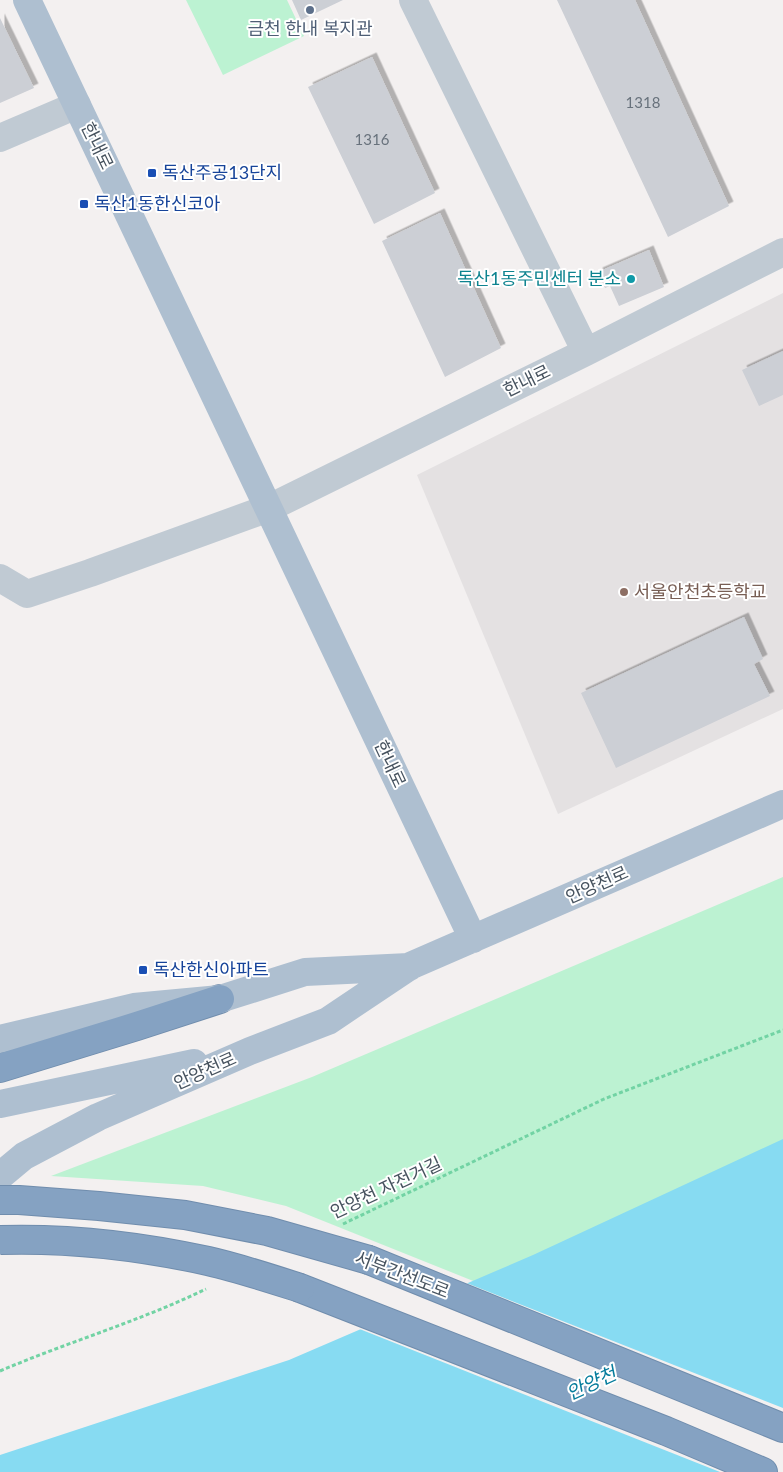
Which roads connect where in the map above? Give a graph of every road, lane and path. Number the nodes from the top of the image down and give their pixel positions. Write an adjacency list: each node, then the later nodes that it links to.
1 (27, 0): 3 (main road, 한내로)
2 (413, 0): 6 (street)
3 (77, 105): 4 (street); 7 (main road, 한내로)
4 (0, 138)
5 (783, 252): 6 (street, 한내로)
6 (586, 352): 7 (street, 한내로)
7 (269, 508): 8 (street); 10 (main road, 한내로)
8 (0, 578)
9 (783, 804): 10 (main road, 안양천로)
10 (473, 939): 11 (main road, 안양천로)
11 (410, 966): 12 (main road, 안양천로); 15 (main road, 안양천로)
12 (220, 999): 14 (main road, 안양천로); 16 (highway)
13 (783, 1030): 20 (path, 안양천 자전거길)
14 (0, 1039)
15 (250, 1051): 17 (main road); 18 (main road, 안양천로)
16 (0, 1068)
17 (0, 1104)
18 (0, 1176)
19 (0, 1200): 24 (highway, 서부간선도로, bridge)
20 (339, 1226)
21 (0, 1240): 25 (highway, bridge)
22 (206, 1289): 23 (path)
23 (0, 1370)
24 (783, 1428)
25 (764, 1472)

